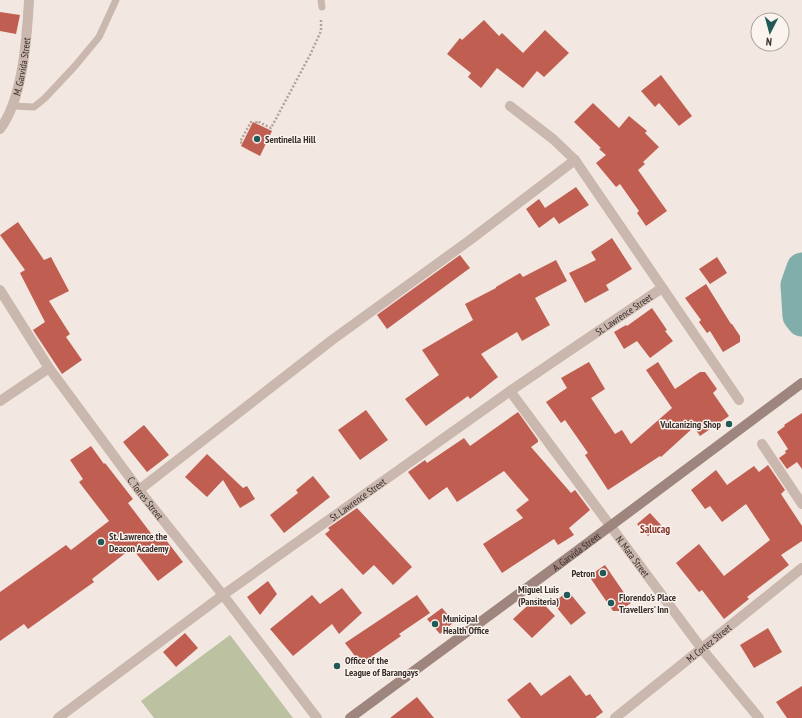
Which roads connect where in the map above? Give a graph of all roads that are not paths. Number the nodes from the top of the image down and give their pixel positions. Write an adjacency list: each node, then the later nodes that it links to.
1 (29, 0): 3 (street, M. Garvida Street)
2 (116, 0): 3 (lane)
3 (13, 106): 5 (street, M. Garvida Street)
4 (510, 106): 6 (street)
5 (0, 129)
6 (575, 160): 7 (street); 15 (street)
7 (662, 288): 11 (street, St. Lawrence Street); 12 (street)
8 (0, 290): 9 (street, C. Torres Street)
9 (48, 368): 13 (street); 15 (street, C. Torres Street)
10 (798, 385): 17 (main road, A. Garvida Street)
11 (510, 391): 17 (street, N. Mata Street); 19 (street, St. Lawrence Street)
12 (739, 400)
13 (0, 401)
14 (762, 444): 16 (street)
15 (139, 490): 19 (street, C. Torres Street)
16 (802, 504)
17 (610, 526): 20 (street, N. Mata Street); 23 (main road, A. Garvida Street)
18 (802, 568): 20 (street, M. Cortez Street)
19 (223, 595): 21 (street, St. Lawrence Street); 22 (street, C. Torres Street)
20 (702, 649): 24 (street, M. Cortez Street); 25 (street, N. Mata Street)
21 (58, 718)
22 (317, 718)
23 (350, 718)
24 (615, 718)
25 (760, 718)

